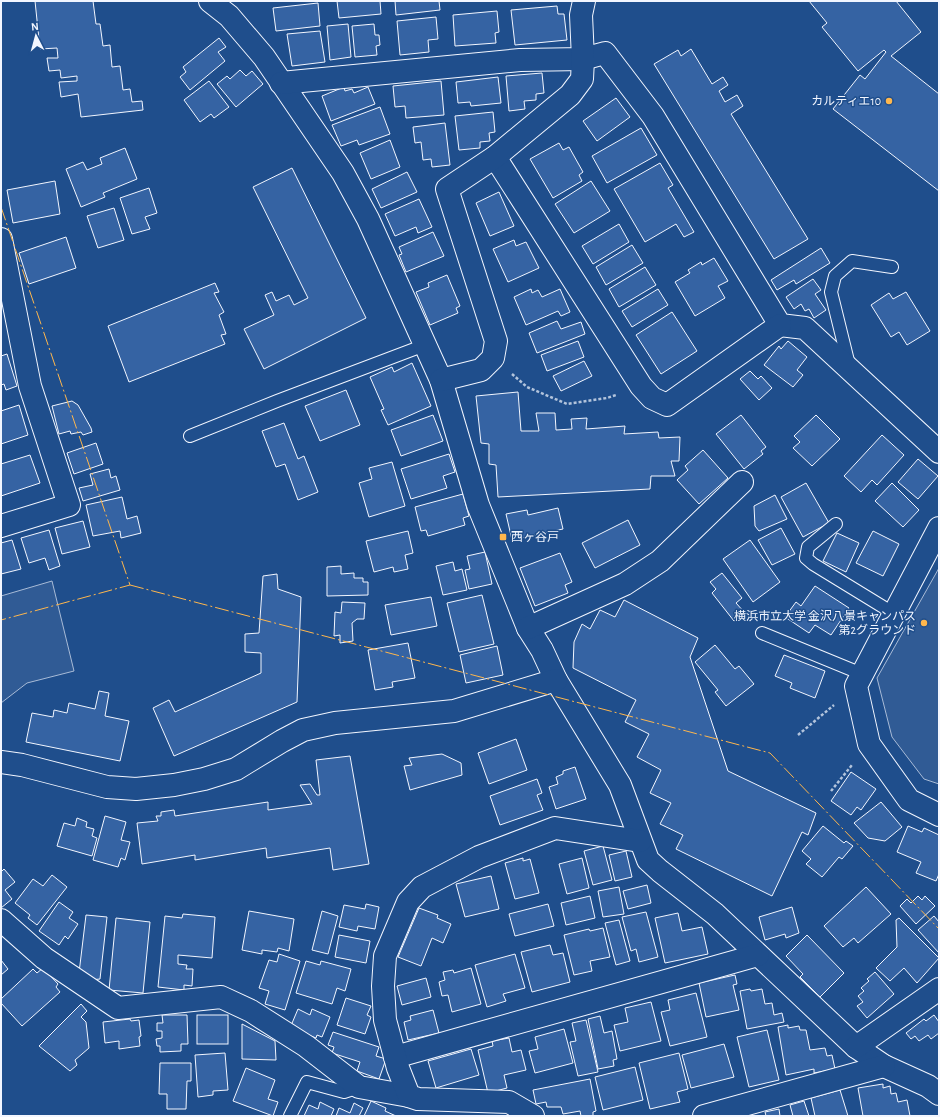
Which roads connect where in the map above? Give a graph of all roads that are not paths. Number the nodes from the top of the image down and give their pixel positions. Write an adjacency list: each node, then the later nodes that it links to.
1 (210, 1): 4 (street)
2 (584, 1): 3 (street)
3 (583, 59): 4 (street); 5 (street); 8 (street)
4 (281, 83): 9 (street)
5 (495, 157): 8 (street); 11 (street)
6 (1, 239): 16 (street)
7 (892, 267): 10 (lane)
8 (780, 325): 10 (street)
9 (425, 345): 11 (street); 12 (lane)
10 (850, 370): 13 (street)
11 (441, 380): 19 (street)
12 (190, 436)
13 (939, 452)
14 (742, 482): 19 (street)
15 (836, 524): 18 (lane)
16 (1, 526)
17 (939, 528): 18 (street)
18 (893, 613): 22 (street)
19 (528, 628): 21 (street)
20 (762, 633): 22 (lane)
21 (556, 680): 23 (street); 25 (street)
22 (859, 680): 24 (street)
23 (1, 762)
24 (939, 815)
25 (640, 841): 27 (street); 30 (street)
26 (1, 920): 32 (street)
27 (758, 955): 29 (street); 30 (street)
28 (939, 989): 29 (street)
29 (856, 1047): 31 (street)
30 (395, 1057): 34 (street)
31 (884, 1066): 33 (street); 37 (street)
32 (359, 1087): 34 (street); 35 (lane)
33 (939, 1094)
34 (409, 1096): 36 (street)
35 (290, 1116)
36 (533, 1116)
37 (704, 1116)

